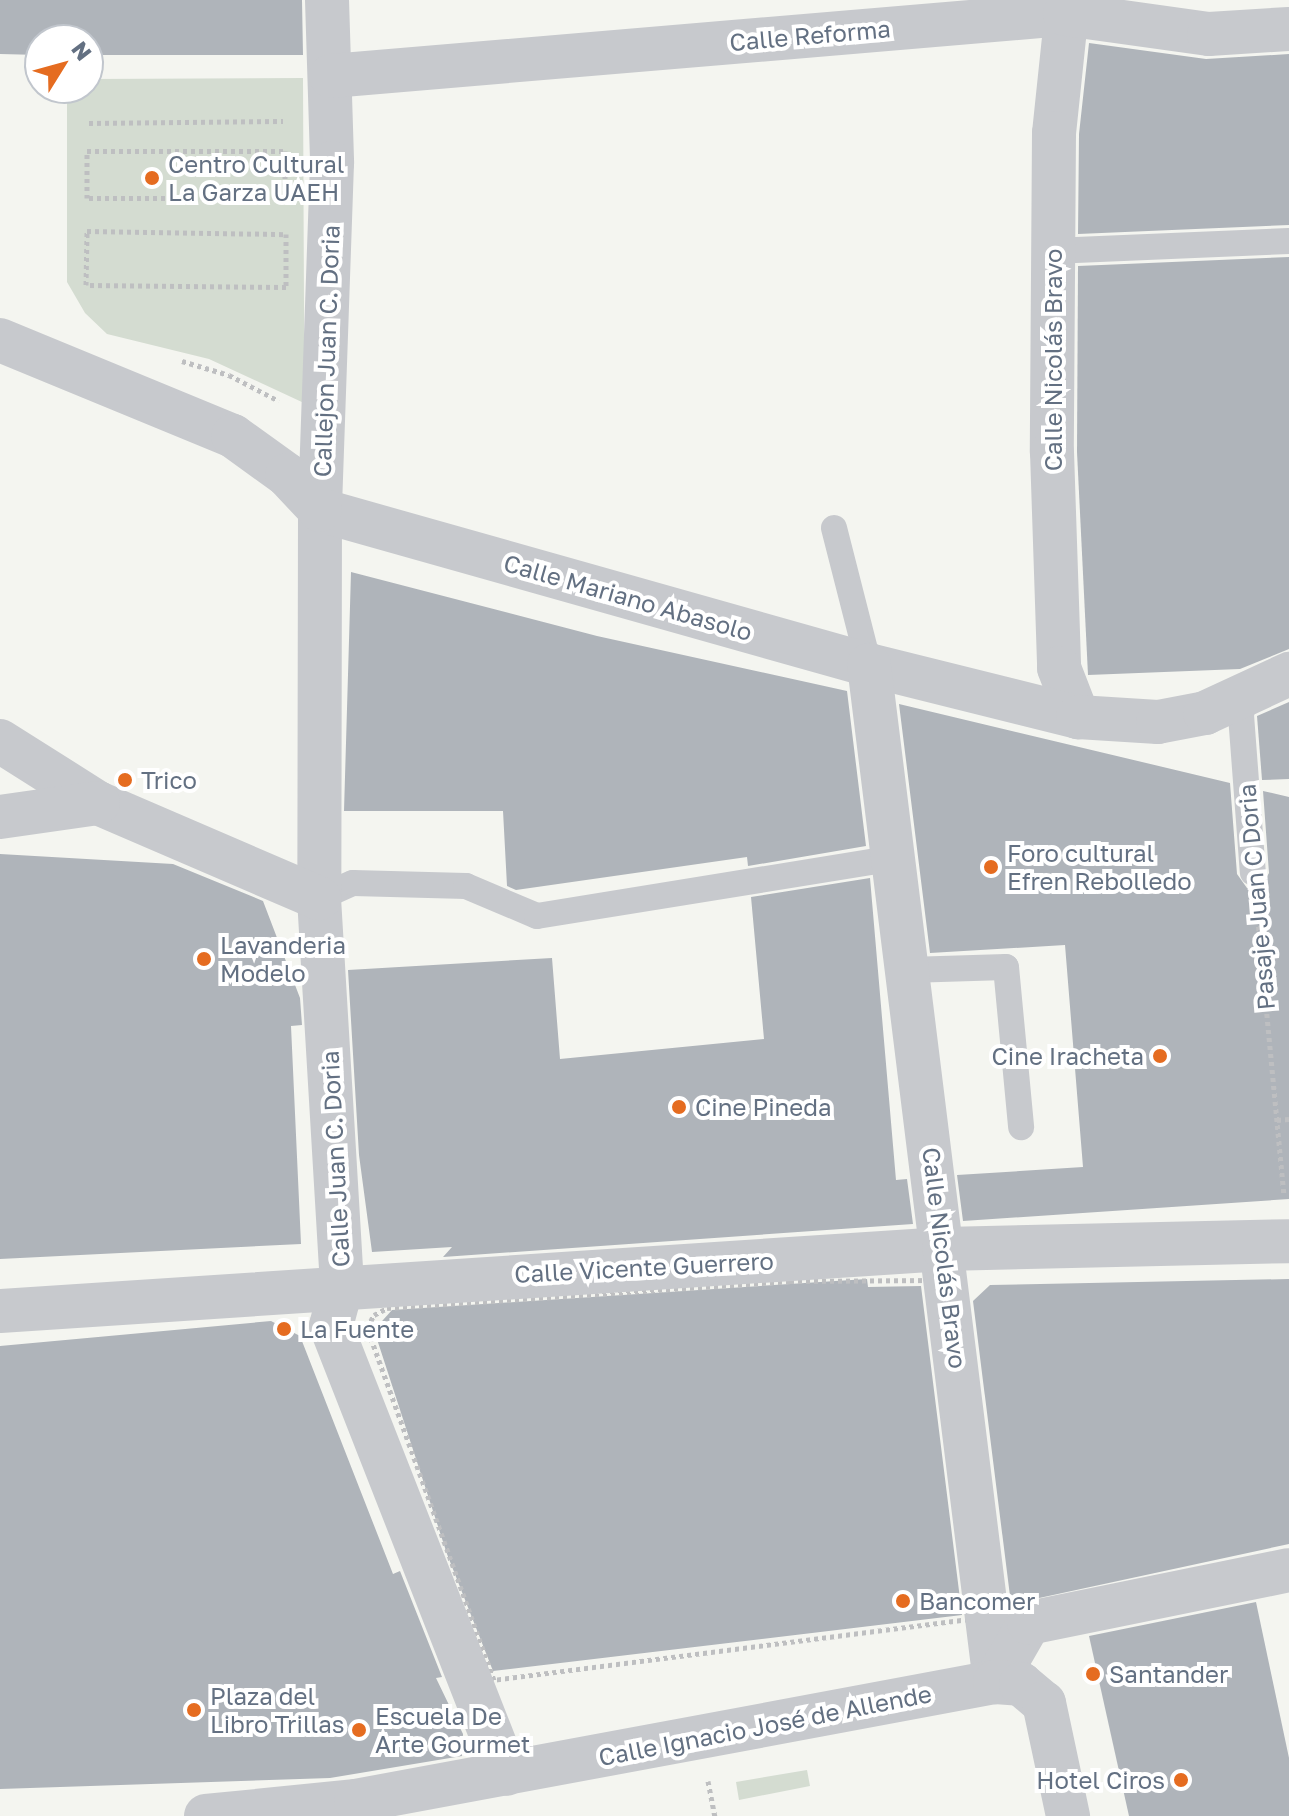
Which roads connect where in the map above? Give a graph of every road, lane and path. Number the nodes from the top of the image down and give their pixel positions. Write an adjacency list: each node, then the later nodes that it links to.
1 (327, 0): 4 (street, Callejon Juan C. Doria)
2 (1067, 7): 3 (street, Calle Reforma); 4 (street, Calle Reforma); 10 (street, Calle Nicolás Bravo)
3 (1289, 29)
4 (331, 76): 12 (street, Callejon Juan C. Doria)
5 (284, 121): 6 (path)
6 (89, 123)
7 (87, 151): 7 (path)
8 (87, 231): 8 (path)
9 (1289, 241): 10 (lane)
10 (1052, 251): 17 (street, Calle Nicolás Bravo)
11 (0, 340): 12 (street)
12 (320, 510): 14 (street, Calle Mariano Abasolo); 23 (street, Calle Juan C. Doria)
13 (834, 528): 14 (lane)
14 (869, 665): 17 (street, Calle Mariano Abasolo); 21 (street, Calle Nicolás Bravo)
15 (1289, 674): 16 (street, Calle Mariano Abasolo)
16 (1245, 697): 17 (street, Calle Mariano Abasolo); 22 (lane, Pasaje Juan C Doria)
17 (1078, 717)
18 (0, 741): 19 (street)
19 (98, 803): 20 (street); 23 (street)
20 (0, 817)
21 (894, 858): 23 (lane); 24 (street, Calle Nicolás Bravo)
22 (1253, 873): 26 (path, Pasaje Juan C Doria)
23 (319, 898): 30 (street, Calle Juan C. Doria)
24 (908, 970): 27 (lane); 29 (street, Calle Nicolás Bravo)
25 (1289, 1119): 26 (path)
26 (1277, 1120): 28 (path, Pasaje Juan C Doria)
27 (1021, 1127)
28 (1289, 1241): 29 (street, Calle Vicente Guerrero)
29 (944, 1249): 30 (street, Calle Vicente Guerrero); 35 (street, Calle Nicolás Bravo)
30 (342, 1285): 31 (street, Calle Vicente Guerrero); 37 (street, Calle Juan C. Doria)
31 (0, 1311)
32 (1289, 1570): 35 (street)
33 (1289, 1579): 35 (lane)
34 (977, 1618): 34 (path)
35 (1000, 1682): 37 (street, Calle Ignacio José de Allende); 39 (lane); 41 (street)
36 (706, 1772): 40 (path)
37 (507, 1774): 38 (street, Calle Ignacio José de Allende)
38 (206, 1816)
39 (330, 1816)
40 (715, 1816)
41 (1068, 1816)

